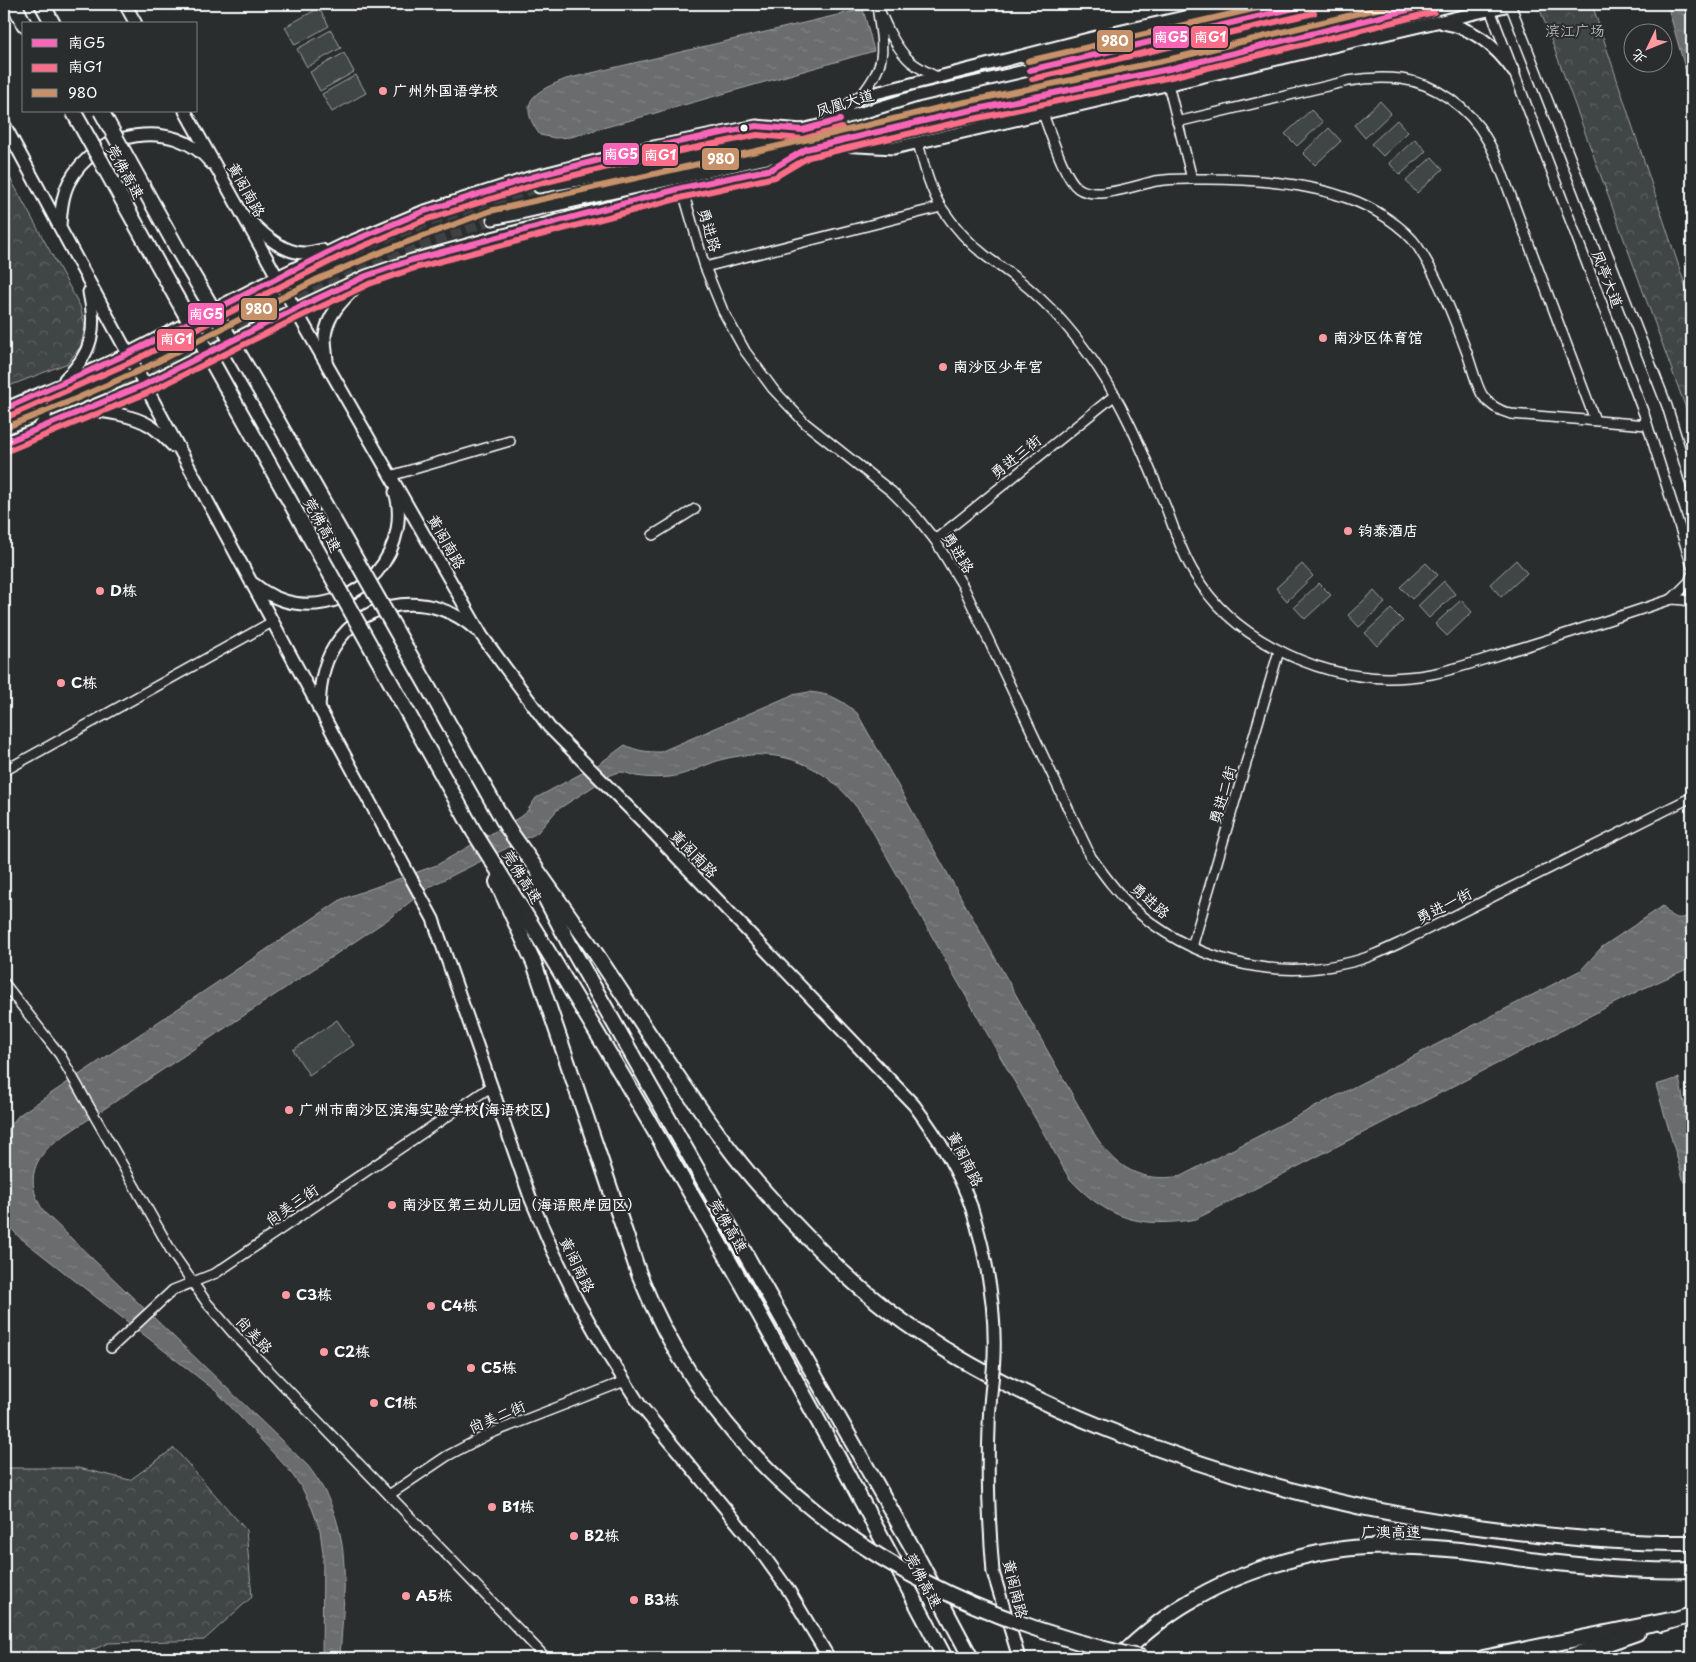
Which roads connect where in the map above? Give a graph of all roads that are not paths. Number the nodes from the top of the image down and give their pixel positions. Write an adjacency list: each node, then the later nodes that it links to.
1 (14, 4): 10 (highway)
2 (42, 4): 11 (highway)
3 (125, 4): 12 (main road)
4 (877, 4): 15 (street); 17 (street)
5 (1241, 4): 15 (main road)
6 (1312, 4): 24 (main road, 凤凰大道)
7 (1432, 4): 27 (main road)
8 (1510, 4): 9 (main road); 58 (street, 凤亭大道)
9 (1490, 7): 13 (main road); 14 (street, 凤亭大道)
10 (23, 22)
11 (52, 22)
12 (135, 22)
13 (1436, 22): 14 (main road); 16 (main road)
14 (1514, 72): 52 (street, 凤亭大道)
15 (938, 77): 17 (main road)
16 (1168, 84): 21 (main road); 22 (street)
17 (860, 97): 24 (main road)
18 (74, 112): 74 (highway, 莞佛高速, bridge)
19 (102, 112): 73 (highway, 莞佛高速, bridge)
20 (186, 112): 29 (main road, 黄阁南路)
21 (1043, 114): 26 (main road); 30 (street)
22 (1177, 122): 30 (street); 51 (street)
23 (4, 124): 36 (main road, 黄阁南路)
24 (822, 125): 25 (main road, 凤凰大道)
25 (802, 130): 31 (main road, 凤凰大道); 37 (main road)
26 (918, 143): 27 (main road); 33 (street)
27 (829, 144): 28 (main road)
28 (806, 149): 32 (main road); 35 (main road)
29 (222, 176): 34 (main road, 黄阁南路); 36 (main road)
30 (1192, 179): 51 (street)
31 (539, 187)
32 (682, 188): 38 (street, 勇进路); 39 (main road)
33 (941, 206): 38 (street); 47 (street)
34 (243, 215): 37 (main road); 40 (main road, 黄阁南路)
35 (493, 219)
36 (60, 227): 41 (main road, 黄阁南路)
37 (344, 245): 40 (main road)
38 (705, 267): 61 (street, 勇进路)
39 (366, 276): 42 (main road); 44 (main road)
40 (277, 277): 42 (main road, 黄阁南路); 43 (main road)
41 (86, 278): 43 (main road, 黄阁南路); 45 (main road)
42 (295, 309): 44 (main road, 黄阁南路); 46 (main road)
43 (128, 354): 45 (main road); 46 (main road, 黄阁南路)
44 (327, 364): 57 (main road, 黄阁南路)
45 (58, 386): 48 (main road)
46 (144, 386): 50 (main road); 56 (main road, 黄阁南路)
47 (1115, 395): 61 (street, 勇进三街); 69 (street)
48 (21, 402): 49 (main road); 53 (main road)
49 (4, 409)
50 (87, 410): 53 (main road); 56 (main road)
51 (1595, 420): 52 (street)
52 (1647, 425): 62 (street, 凤亭大道)
53 (36, 430): 55 (main road)
54 (510, 441): 57 (street)
55 (4, 443)
56 (181, 453): 64 (main road, 黄阁南路)
57 (390, 476): 64 (main road); 68 (main road, 黄阁南路)
58 (1692, 488)
59 (695, 509): 60 (street)
60 (653, 535)
61 (935, 540): 75 (street, 勇进路)
62 (1692, 566)
63 (1692, 575): 65 (street)
64 (249, 579): 67 (main road, 黄阁南路)
65 (1672, 599): 66 (street); 69 (street)
66 (1692, 604)
67 (272, 622): 70 (main road, 黄阁南路); 71 (street)
68 (482, 636): 70 (main road); 90 (main road, 黄阁南路, bridge)
69 (1279, 651): 75 (street, 勇进二街)
70 (319, 710): 77 (main road, 黄阁南路)
71 (4, 771)
72 (1692, 797): 75 (street, 勇进一街)
73 (507, 827): 82 (highway); 89 (highway, 莞佛高速, bridge)
74 (474, 832): 88 (highway, 莞佛高速, bridge); 92 (highway, bridge)
75 (1192, 947)
76 (4, 984): 78 (street, 尚美路)
77 (492, 1086): 78 (street, 尚美三街); 80 (main road, 黄阁南路)
78 (192, 1283): 79 (street, 尚美三街); 81 (street, 尚美路)
79 (110, 1348)
80 (625, 1381): 81 (street, 尚美二街); 87 (main road, 黄阁南路)
81 (389, 1495): 86 (street, 尚美路)
82 (1692, 1543)
83 (1692, 1570): 91 (highway, 广澳高速)
84 (1692, 1615): 85 (highway)
85 (1670, 1620): 93 (highway); 94 (highway)
86 (546, 1658)
87 (829, 1658)
88 (945, 1658)
89 (971, 1658)
90 (1019, 1658)
91 (1118, 1658)
92 (1143, 1658)
93 (1482, 1658)
94 (1565, 1658)

